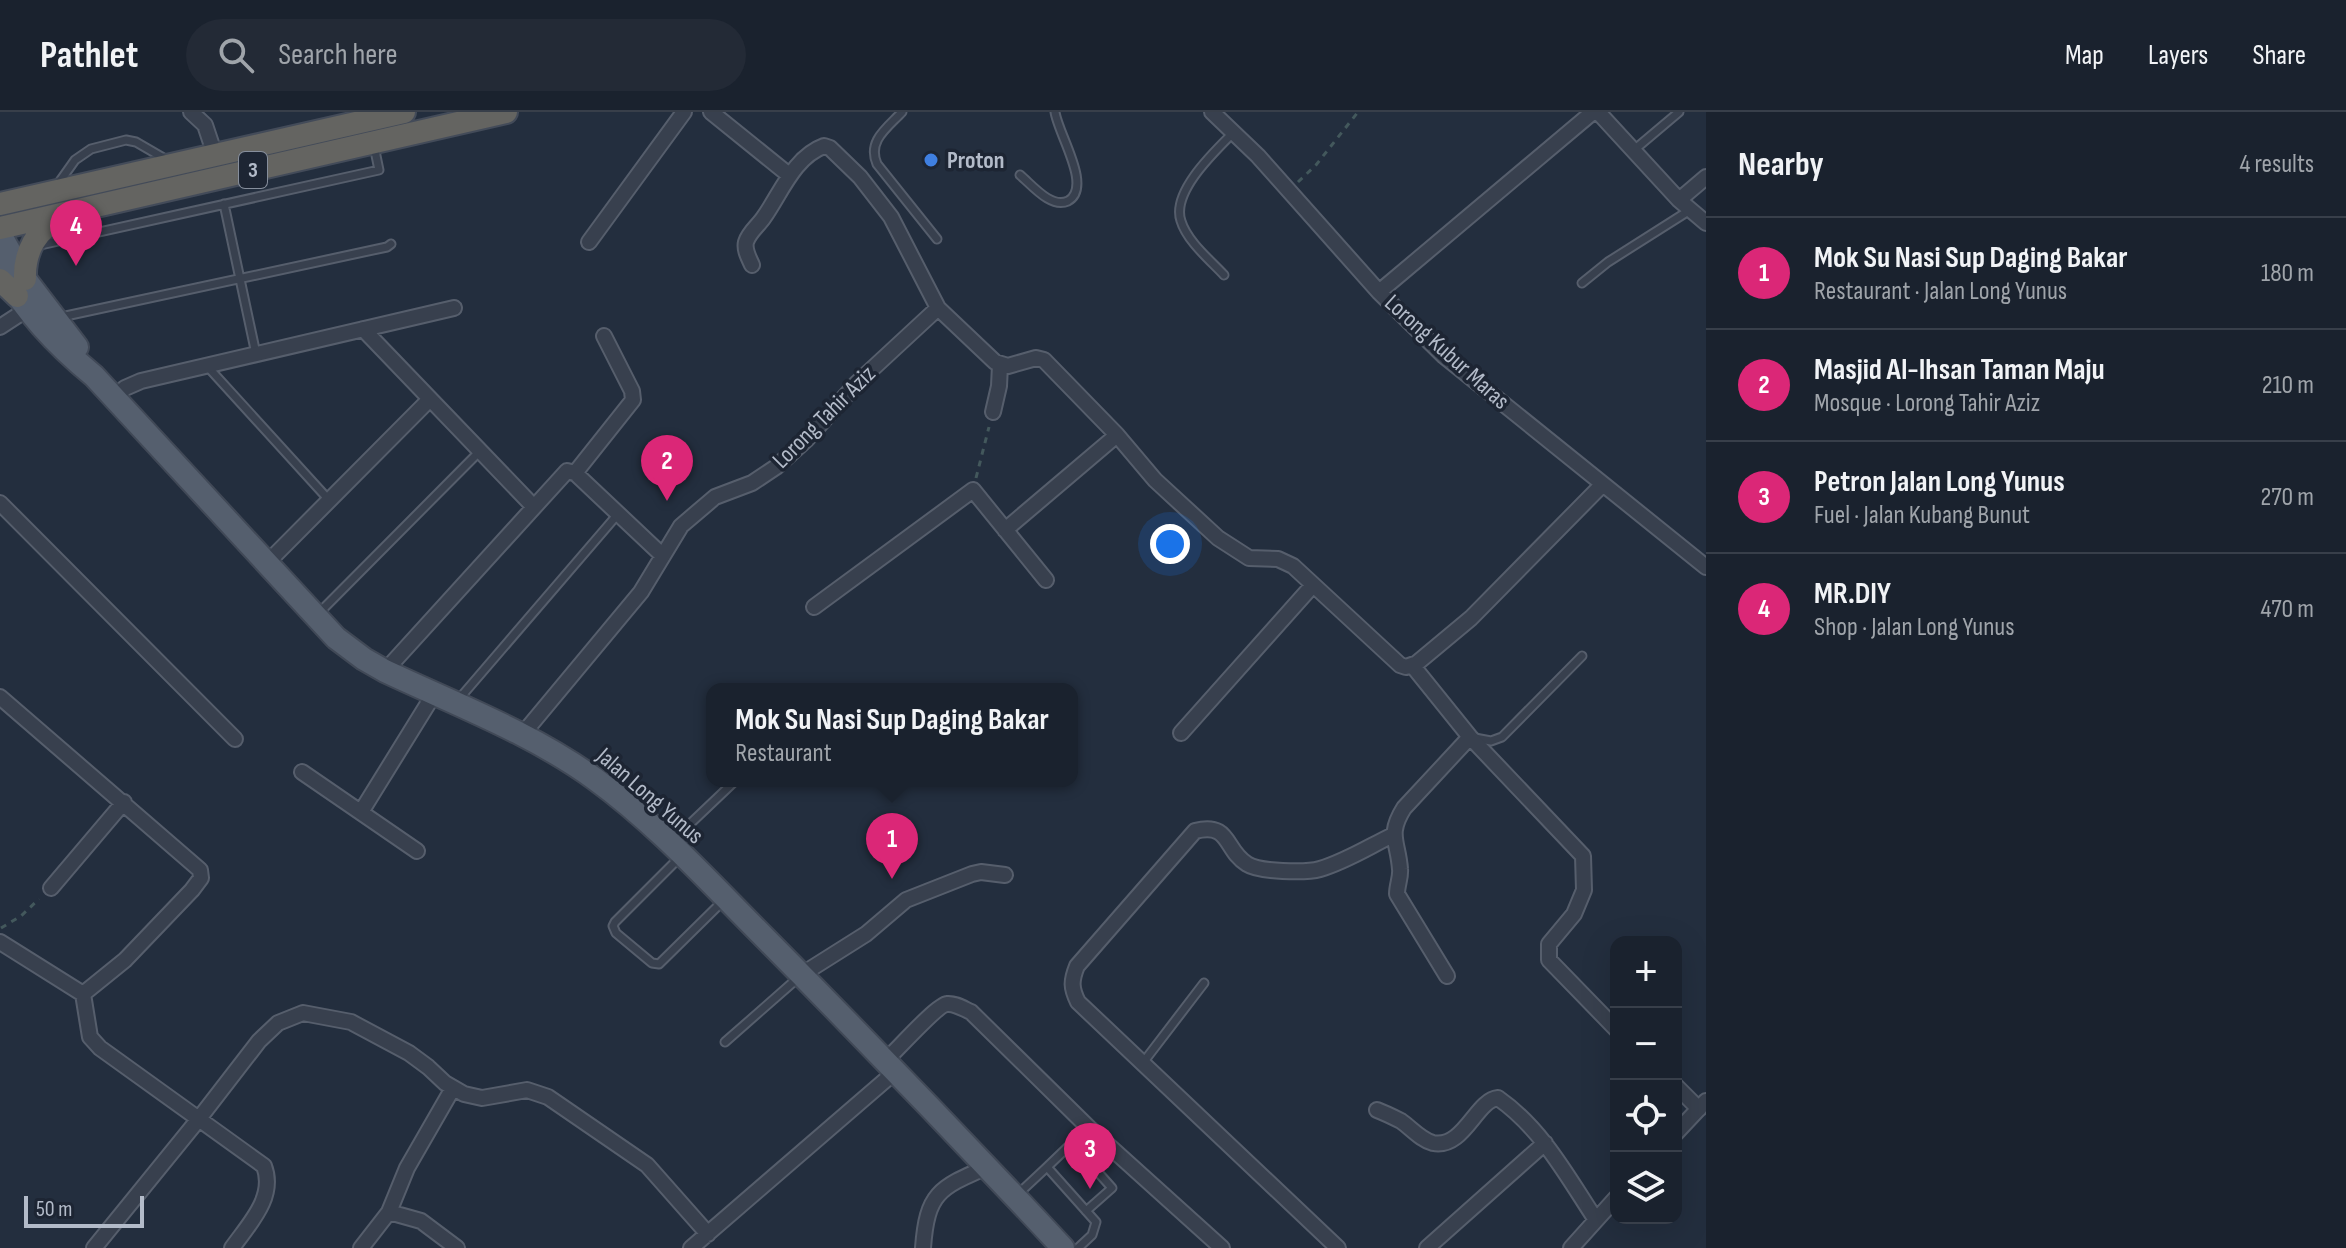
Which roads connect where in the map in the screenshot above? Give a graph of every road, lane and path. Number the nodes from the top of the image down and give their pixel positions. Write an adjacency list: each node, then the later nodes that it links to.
1 (191, 112): 15 (street)
2 (404, 112): 15 (highway, 3)
3 (506, 112): 13 (highway, 3)
4 (684, 112): 30 (street)
5 (711, 112): 17 (street)
6 (902, 112): 29 (lane)
7 (1055, 112): 18 (lane)
8 (1212, 112): 12 (street, Lorong Kubur Maras)
9 (1358, 112): 21 (path)
10 (1596, 112): 14 (street); 39 (street)
11 (1679, 112): 14 (lane)
12 (1234, 132): 21 (street, Lorong Kubur Maras); 35 (lane)
13 (374, 142): 24 (lane); 26 (highway, 3)
14 (1634, 150): 25 (street)
15 (215, 155): 16 (highway, 3)
16 (175, 164): 22 (highway, 3); 22 (lane)
17 (789, 175): 33 (street); 42 (street)
18 (1020, 175)
19 (1706, 177): 25 (street)
20 (0, 189): 22 (highway)
21 (1290, 190): 39 (street, Lorong Kubur Maras)
22 (42, 195): 23 (highway, 3)
23 (0, 204)
24 (224, 204): 32 (lane); 36 (lane)
25 (1684, 205): 27 (street); 38 (lane)
26 (77, 210): 28 (highway, 3); 32 (highway)
27 (1706, 223)
28 (0, 231): 40 (main road, Jalan Long Yunus)
29 (937, 239)
30 (589, 242)
31 (391, 244): 36 (lane)
32 (30, 248): 40 (highway)
33 (752, 265)
34 (0, 268): 40 (main road, Jalan Long Yunus)
35 (1224, 275)
36 (240, 279): 43 (lane); 47 (lane)
37 (0, 280): 40 (highway)
38 (1582, 283)
39 (1379, 292): 57 (street, Lorong Kubur Maras)
40 (22, 295): 43 (main road, Jalan Long Yunus); 44 (street); 50 (main road, Jalan Long Yunus)
41 (454, 308): 45 (street)
42 (938, 308): 48 (street); 64 (street, Lorong Tahir Aziz)
43 (55, 319): 50 (main road, Jalan Long Yunus)
44 (0, 327)
45 (363, 329): 47 (street); 52 (street)
46 (604, 336): 56 (street)
47 (256, 354): 49 (street)
48 (1000, 365): 53 (street); 54 (street)
49 (206, 366): 51 (street); 59 (lane)
50 (94, 376): 51 (main road, Jalan Long Yunus)
51 (114, 398): 65 (main road, Jalan Long Yunus)
52 (430, 399): 55 (street); 59 (street)
53 (993, 412): 58 (path)
54 (1117, 435): 63 (street); 68 (street)
55 (480, 451): 61 (street); 70 (lane)
56 (575, 473): 61 (street); 62 (street)
57 (1603, 484): 66 (street, Lorong Kubur Maras); 72 (street)
58 (973, 490): 63 (street); 69 (street)
59 (329, 500): 65 (street)
60 (0, 503): 80 (street)
61 (533, 506): 73 (street)
62 (619, 514): 64 (street); 76 (lane)
63 (1005, 530): 67 (street)
64 (663, 556): 78 (street, Lorong Tahir Aziz)
65 (266, 564): 70 (main road, Jalan Long Yunus)
66 (1706, 567)
67 (1046, 580)
68 (1313, 585): 72 (street); 77 (street)
69 (814, 607)
70 (315, 617): 73 (main road, Jalan Long Yunus)
71 (1582, 656): 79 (lane)
72 (1412, 665): 79 (street)
73 (385, 671): 74 (main road, Jalan Long Yunus)
74 (434, 694): 76 (main road, Jalan Long Yunus); 84 (street)
75 (0, 697): 83 (street)
76 (455, 704): 78 (main road, Jalan Long Yunus)
77 (1181, 733)
78 (522, 735): 86 (main road, Jalan Long Yunus)
79 (1470, 737): 85 (street); 97 (street)
80 (235, 739)
81 (302, 772): 84 (street)
82 (730, 787): 86 (lane)
83 (124, 802): 89 (street); 96 (street)
84 (361, 812): 87 (street)
85 (1393, 835): 94 (street); 99 (street)
86 (676, 850): 90 (main road, Jalan Long Yunus); 90 (lane)
87 (417, 851)
88 (1005, 875): 93 (street)
89 (51, 888): 91 (path)
90 (725, 899): 93 (main road, Jalan Long Yunus)
91 (0, 928)
92 (0, 942): 96 (street)
93 (801, 975): 98 (lane); 100 (main road, Jalan Long Yunus)
94 (1447, 976)
95 (1204, 983): 99 (lane)
96 (83, 994): 105 (street)
97 (1610, 1023)
98 (725, 1042)
99 (1142, 1064): 125 (street)
100 (891, 1065): 108 (main road, Jalan Long Yunus); 115 (street); 124 (street)
101 (453, 1088): 105 (street); 113 (street); 115 (street)
102 (1682, 1092): 104 (street)
103 (1377, 1110): 107 (street)
104 (1702, 1110): 106 (street)
105 (198, 1120): 116 (street); 117 (street)
106 (1682, 1128)
107 (1545, 1143): 114 (street); 126 (street)
108 (987, 1167): 110 (main road, Jalan Long Yunus); 121 (street)
109 (1047, 1167): 110 (lane); 112 (lane); 112 (lane)
110 (1015, 1197): 122 (main road, Jalan Long Yunus)
111 (1610, 1205): 114 (street)
112 (1086, 1211): 123 (lane)
113 (389, 1212): 118 (street); 119 (street)
114 (1596, 1220): 127 (street)
115 (708, 1234): 120 (street)
116 (94, 1248)
117 (232, 1248)
118 (361, 1248)
119 (457, 1248)
120 (691, 1248)
121 (923, 1248)
122 (1063, 1248)
123 (1078, 1248)
124 (1222, 1248)
125 (1338, 1248)
126 (1427, 1248)
127 (1571, 1248)

